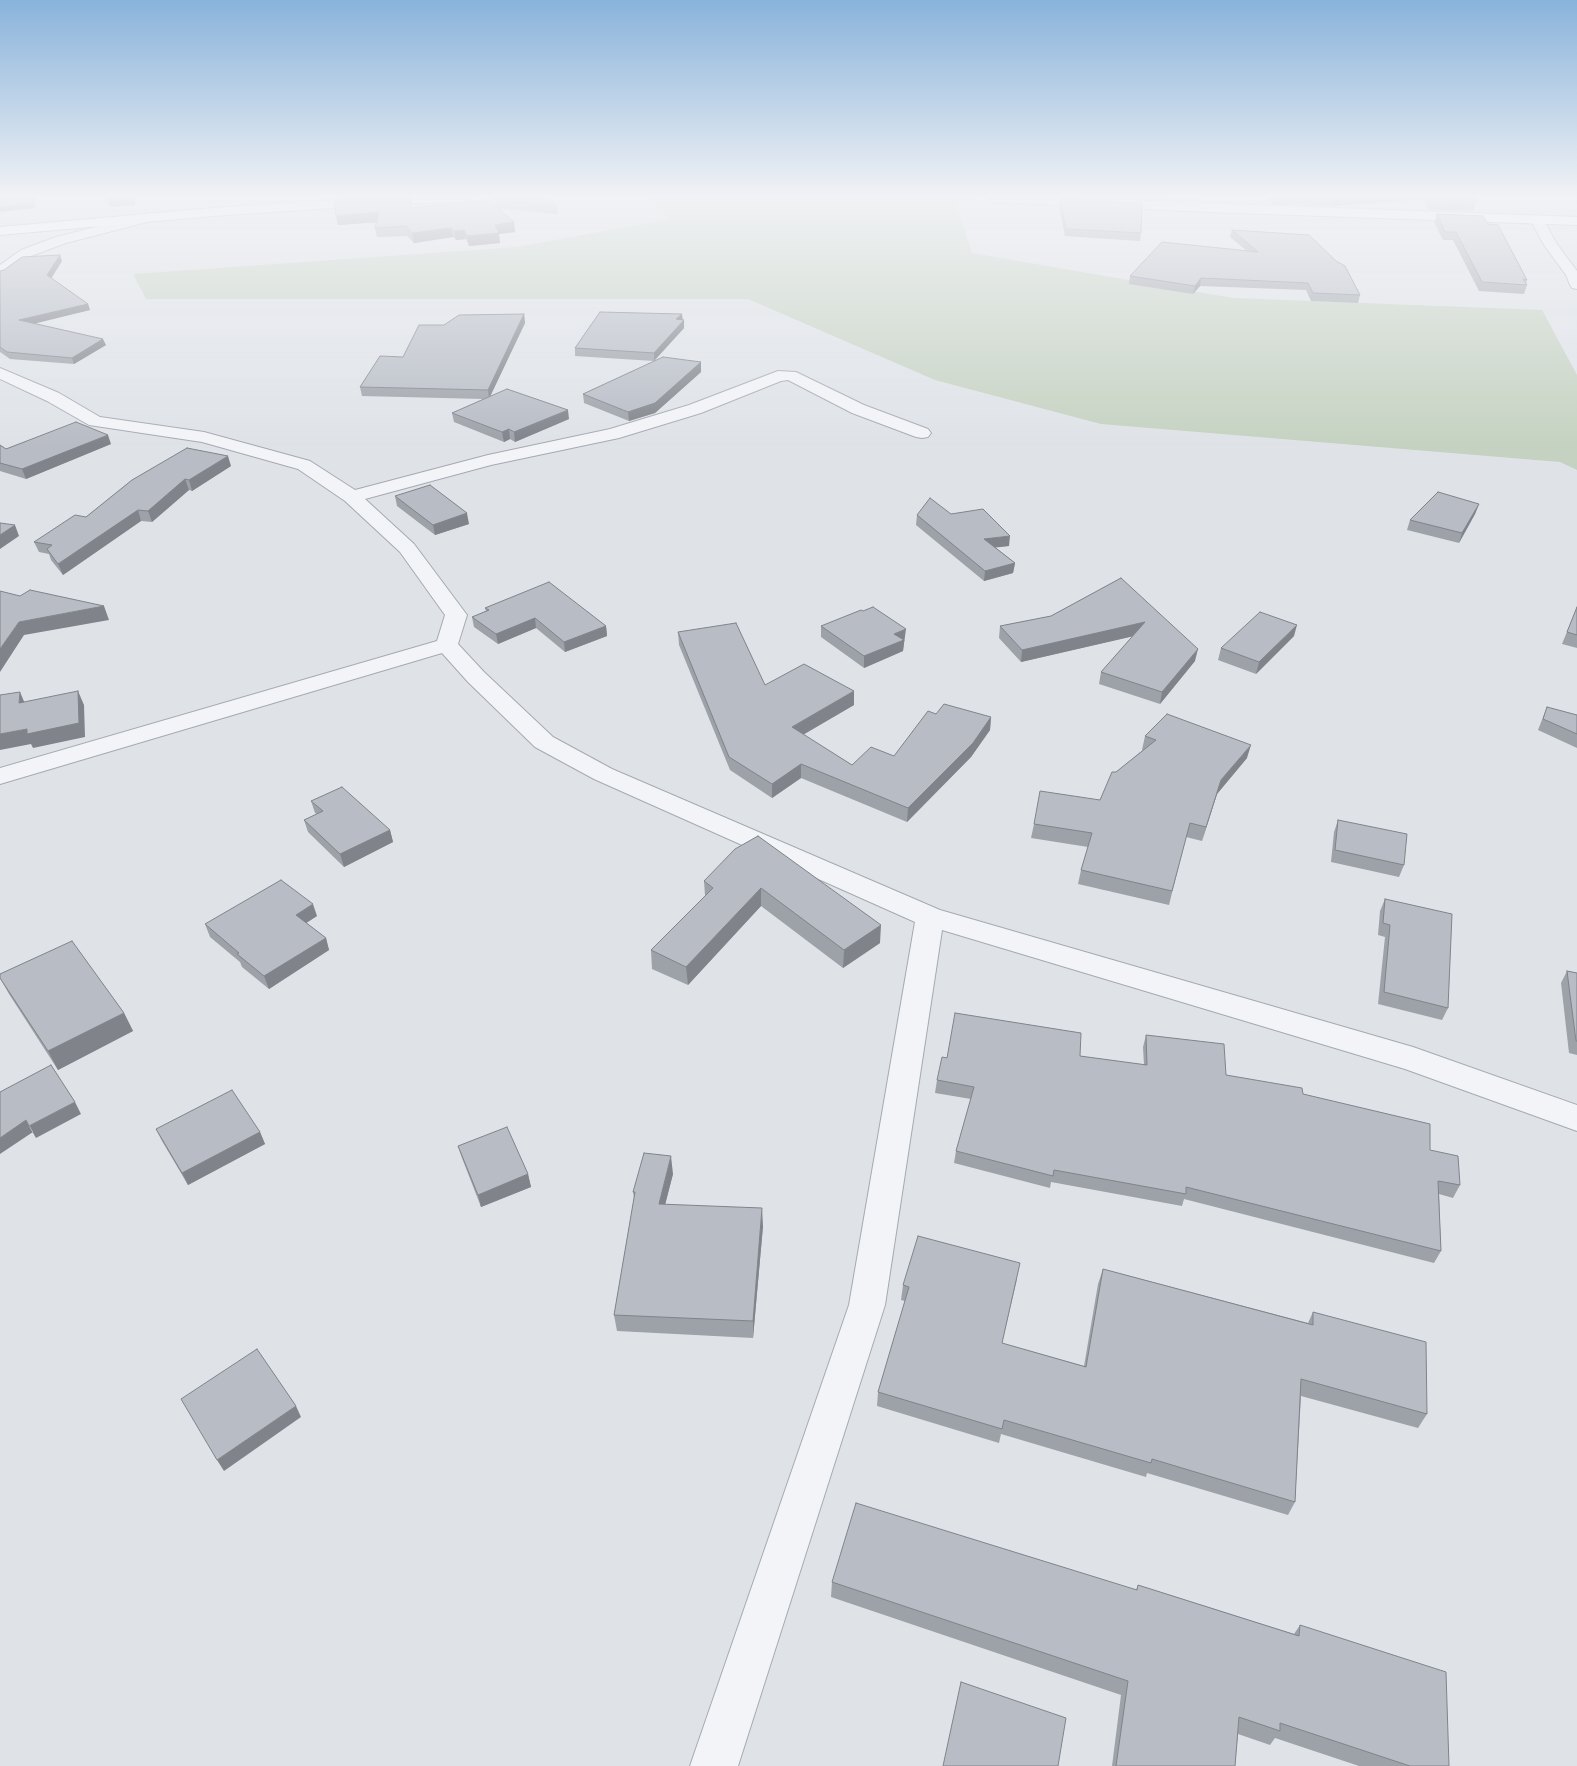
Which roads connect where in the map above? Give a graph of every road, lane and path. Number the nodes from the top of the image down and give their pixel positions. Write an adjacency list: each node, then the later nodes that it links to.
1 (0, 373): 3 (street)
2 (922, 433): 3 (street)
3 (352, 497): 4 (street)
4 (447, 646): 5 (street); 6 (street)
5 (0, 776)
6 (930, 917): 7 (street); 8 (street)
7 (1577, 1118)
8 (714, 1766)

